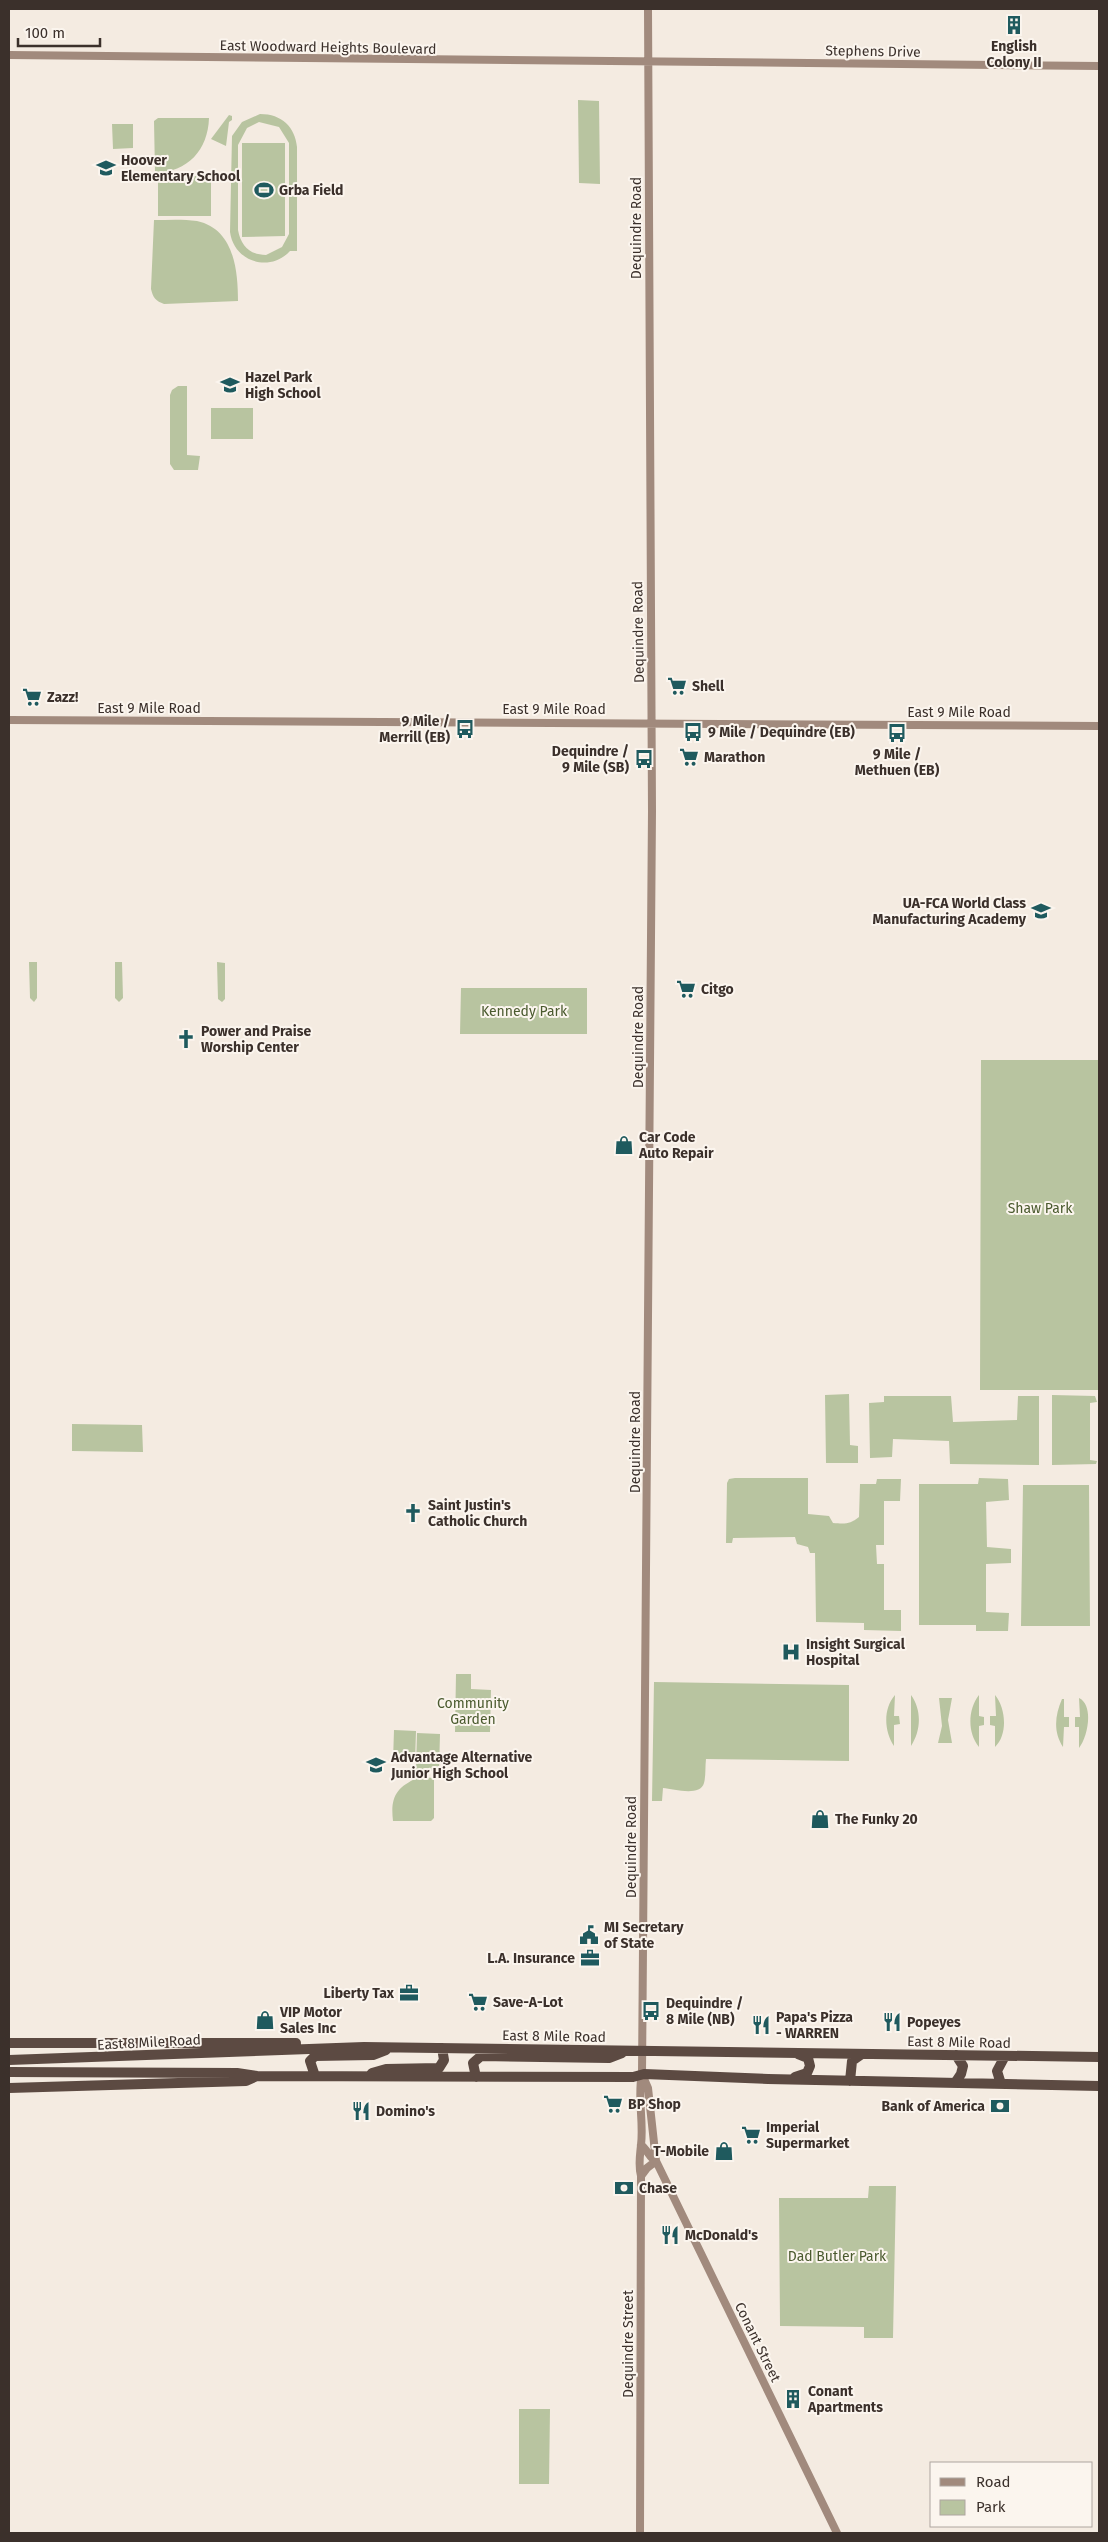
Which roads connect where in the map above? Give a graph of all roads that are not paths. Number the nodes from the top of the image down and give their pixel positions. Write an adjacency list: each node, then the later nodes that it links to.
1 (648, 9): 3 (main road, Dequindre Road)
2 (9, 55): 3 (main road, East Woodward Heights Boulevard)
3 (647, 62): 4 (main road, Stephens Drive); 6 (main road, Dequindre Road)
4 (1099, 66)
5 (9, 720): 6 (main road, East 9 Mile Road)
6 (652, 722): 7 (main road, East 9 Mile Road); 13 (main road, Dequindre Road)
7 (1099, 726)
8 (9, 2042): 9 (highway)
9 (322, 2048): 10 (highway, East 8 Mile Road); 19 (highway, East 8 Mile Road)
10 (391, 2048): 11 (highway, East 8 Mile Road); 23 (highway)
11 (442, 2048): 12 (highway, East 8 Mile Road); 24 (highway)
12 (628, 2051): 13 (highway, East 8 Mile Road); 25 (highway)
13 (642, 2051): 14 (highway, East 8 Mile Road); 20 (main road, Dequindre Road)
14 (787, 2053): 15 (highway, East 8 Mile Road); 26 (highway)
15 (863, 2054): 16 (highway, East 8 Mile Road); 27 (highway)
16 (956, 2055): 17 (highway, East 8 Mile Road); 28 (highway)
17 (1005, 2056): 18 (highway, East 8 Mile Road); 29 (highway)
18 (1099, 2057)
19 (9, 2060)
20 (642, 2070): 25 (highway, East 8 Mile Road); 26 (highway, East 8 Mile Road); 32 (main road); 33 (main road, Conant Street)
21 (9, 2072): 22 (highway, East 8 Mile Road)
22 (256, 2076): 23 (highway, East 8 Mile Road); 31 (highway, East 8 Mile Road)
23 (315, 2076): 24 (highway, East 8 Mile Road)
24 (364, 2076): 25 (highway, East 8 Mile Road)
25 (476, 2077)
26 (770, 2079): 27 (highway, East 8 Mile Road)
27 (850, 2081): 28 (highway, East 8 Mile Road)
28 (955, 2083): 29 (highway, East 8 Mile Road)
29 (1001, 2084): 30 (highway, East 8 Mile Road)
30 (1099, 2086)
31 (9, 2088)
32 (641, 2145): 33 (main road, Conant Street); 34 (main road, Dequindre Street)
33 (656, 2162): 34 (main road); 36 (main road, Conant Street)
34 (641, 2176): 35 (main road, Dequindre Street)
35 (640, 2533)
36 (837, 2533)

